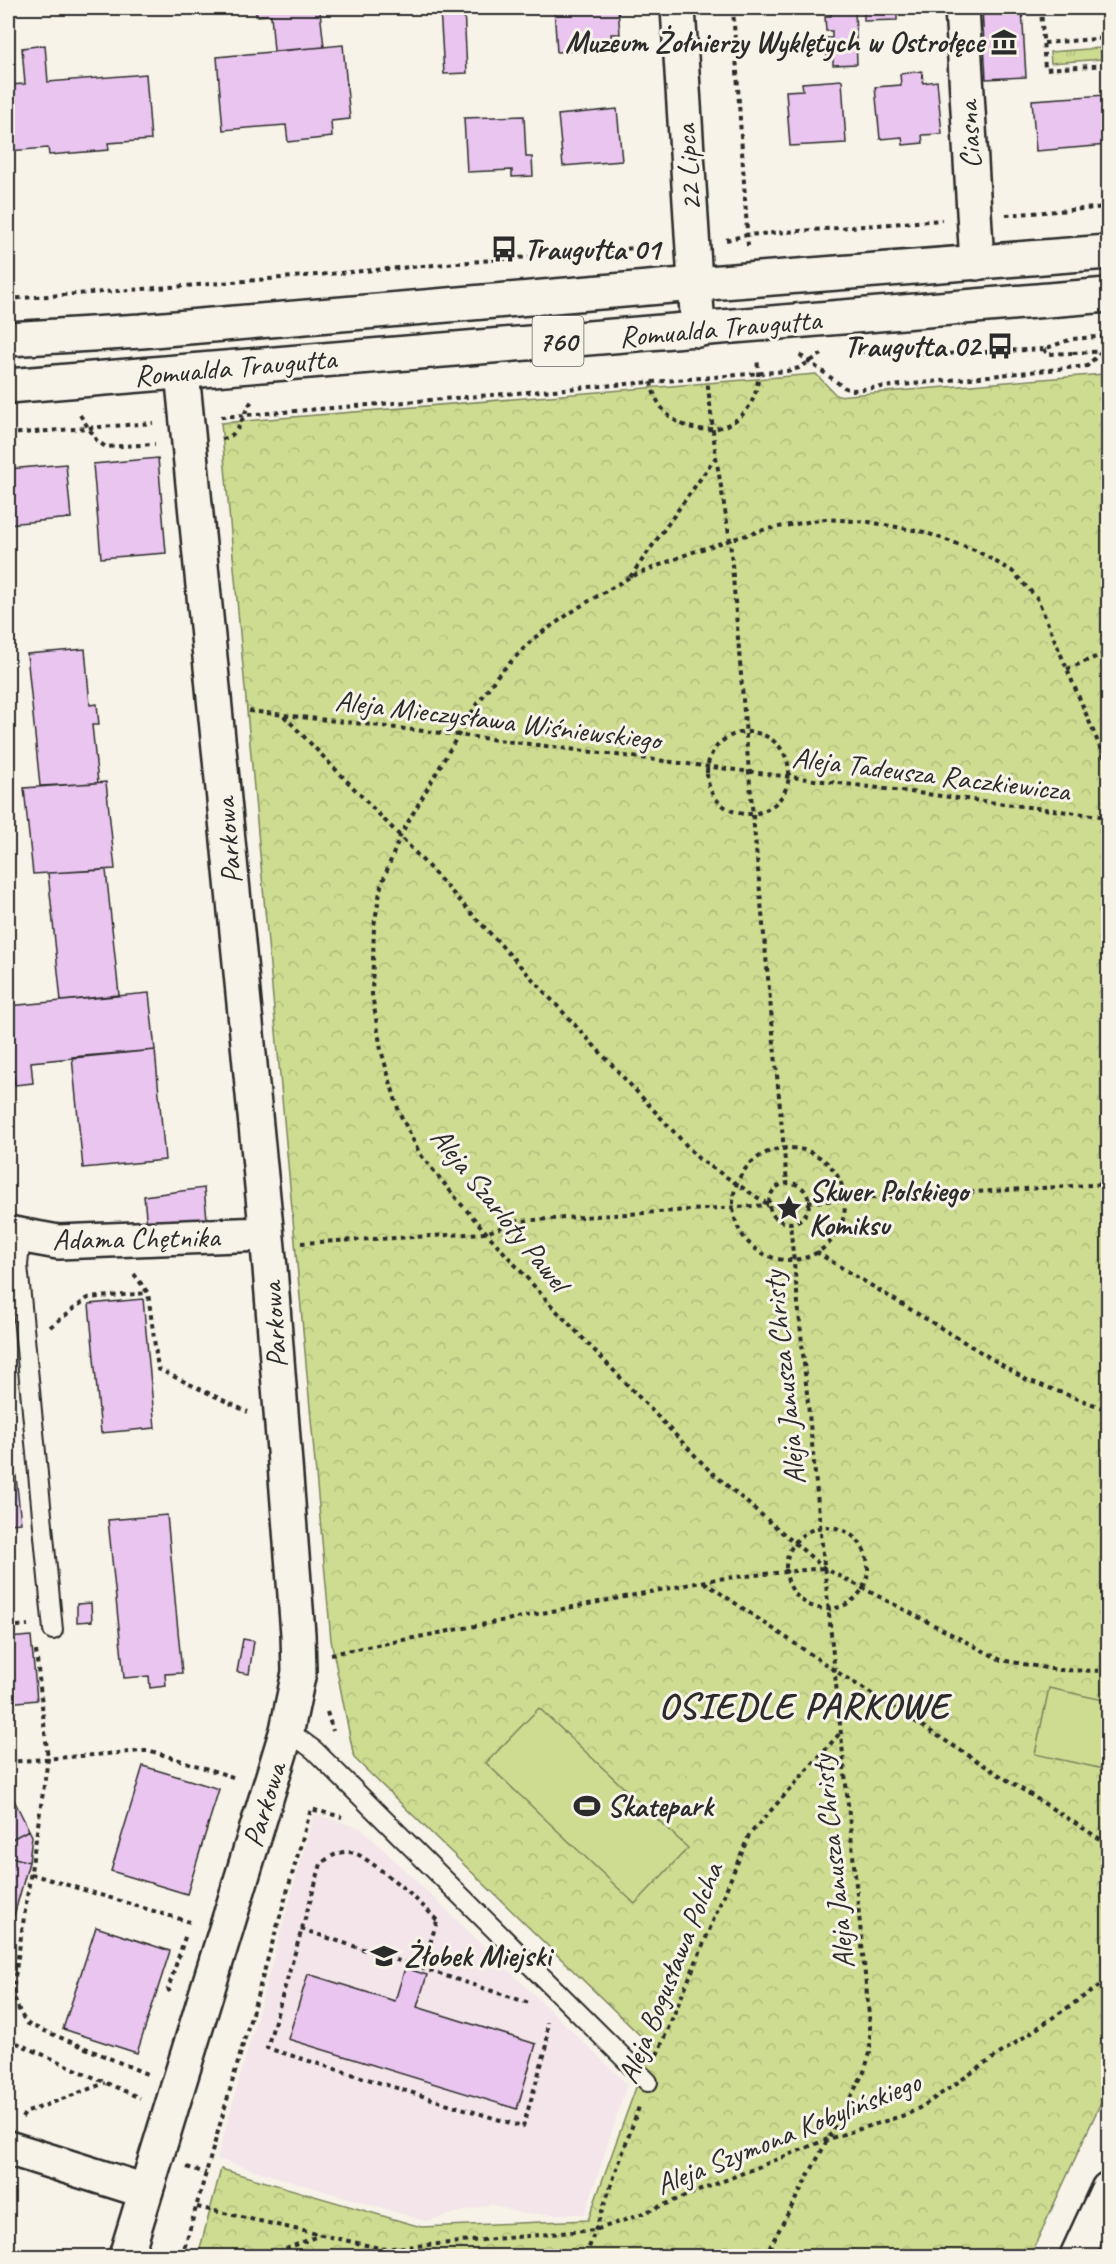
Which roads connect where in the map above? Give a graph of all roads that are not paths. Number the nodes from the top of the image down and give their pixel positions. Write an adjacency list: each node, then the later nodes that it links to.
1 (678, 8): 5 (street, 22 Lipca)
2 (962, 8): 4 (street, Ciasna)
3 (1108, 252): 4 (street, Romualda Traugutta / 760)
4 (977, 263): 5 (street, Romualda Traugutta / 760)
5 (695, 284): 7 (street, 22 Lipca); 8 (street, Romualda Traugutta / 760)
6 (1108, 295): 7 (street, Romualda Traugutta / 760)
7 (698, 330): 9 (street, Romualda Traugutta / 760)
8 (8, 339)
9 (182, 372): 10 (street, Romualda Traugutta / 760); 12 (street, Parkowa)
10 (8, 386)
11 (14, 1235): 12 (street, Adama Chętnika); 13 (lane)
12 (278, 1239): 14 (street, Parkowa)
13 (53, 1630)
14 (286, 1730): 15 (lane); 18 (street, Parkowa)
15 (648, 2082)
16 (14, 2134): 18 (street)
17 (1108, 2189): 20 (street)
18 (145, 2191): 19 (street, Parkowa)
19 (126, 2256)
20 (1077, 2256)

